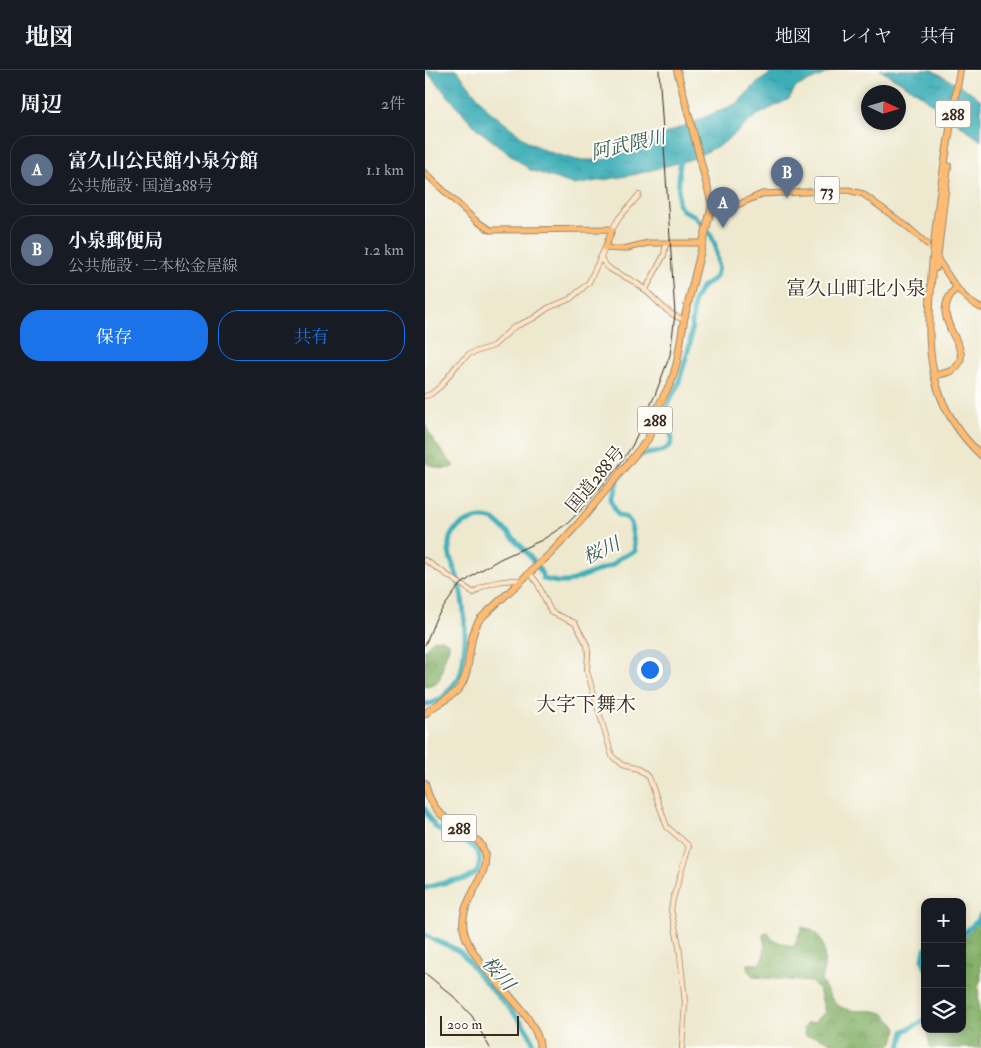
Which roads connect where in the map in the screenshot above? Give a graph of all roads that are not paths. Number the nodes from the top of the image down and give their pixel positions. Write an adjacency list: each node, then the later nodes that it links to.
1 (677, 70): 5 (highway, 国道288号 / 288)
2 (962, 71): 17 (highway, 288)
3 (425, 173): 6 (main road)
4 (639, 195): 6 (street)
5 (712, 205): 8 (highway, 国道288号 / 288); 9 (main road, 73)
6 (612, 230): 10 (main road)
7 (666, 243): 8 (main road); 10 (main road); 14 (street)
8 (703, 243): 16 (highway, 国道288号 / 288)
9 (927, 244)
10 (605, 248): 11 (street)
11 (601, 258): 14 (street); 18 (street)
12 (939, 261): 13 (main road)
13 (956, 288): 15 (main road); 17 (highway)
14 (645, 291): 16 (street)
15 (981, 308)
16 (684, 320): 21 (highway, 国道288号 / 288)
17 (935, 376): 19 (highway, 288)
18 (425, 396)
19 (981, 455)
20 (425, 560): 22 (street)
21 (531, 571): 22 (highway, 国道288号 / 288); 26 (street)
22 (521, 580): 23 (highway, 国道288号 / 288)
23 (425, 714)
24 (425, 783): 25 (highway, 288)
25 (540, 1048)
26 (682, 1048)

